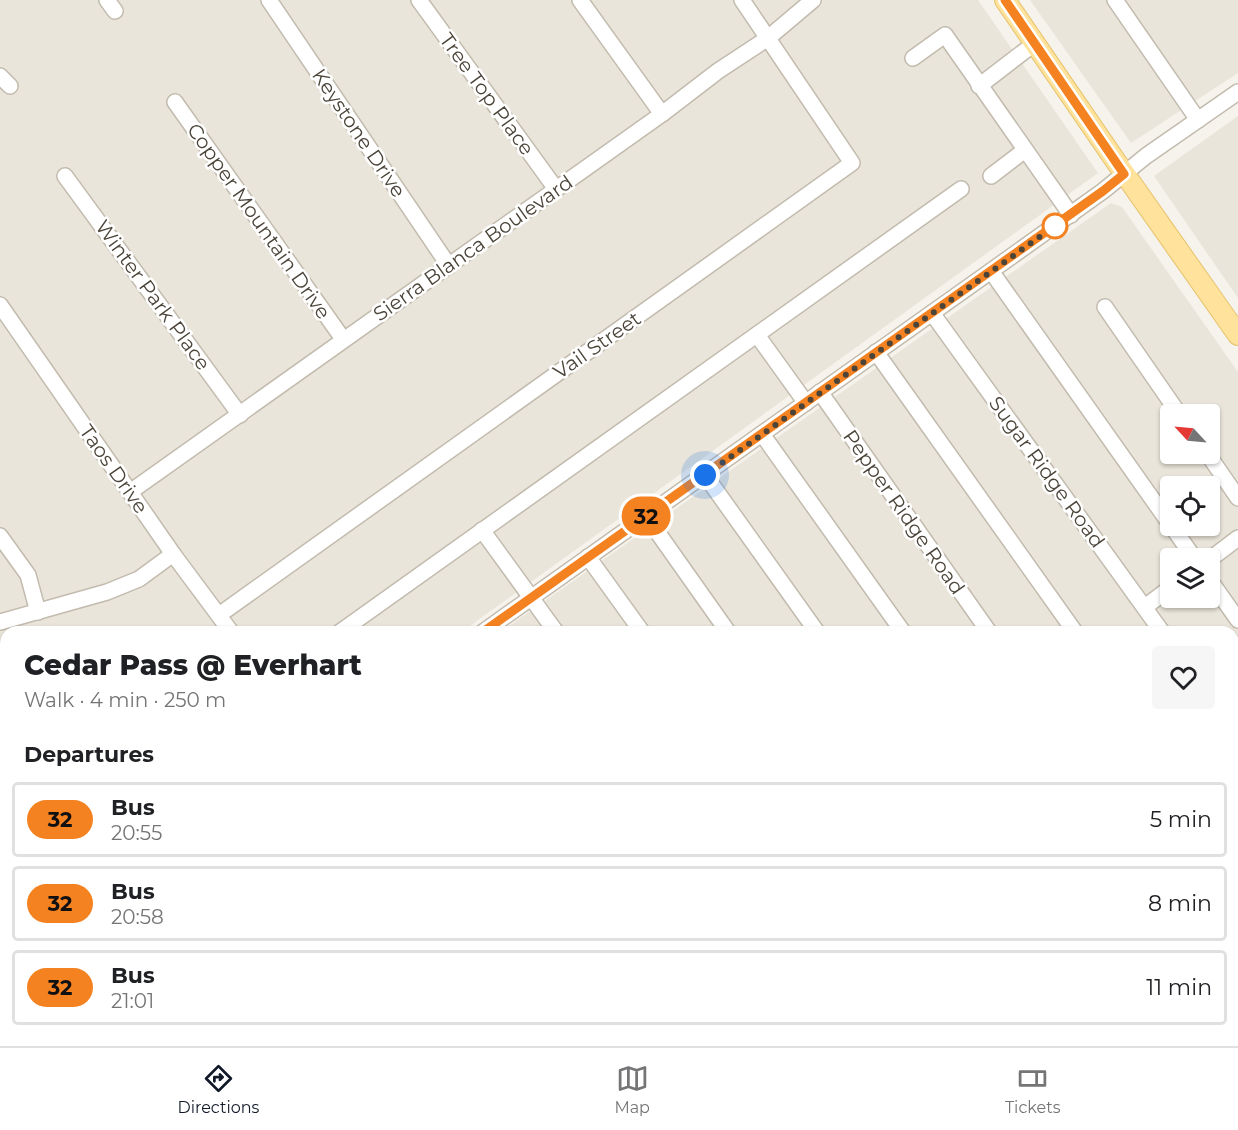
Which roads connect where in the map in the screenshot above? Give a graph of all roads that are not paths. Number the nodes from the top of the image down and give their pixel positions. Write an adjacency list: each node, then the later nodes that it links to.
1 (269, 0): 23 (street, Keystone Drive)
2 (419, 0): 20 (street, Tree Top Place)
3 (580, 0): 14 (street)
4 (742, 0): 8 (street)
5 (813, 0): 8 (street, Sierra Blanca Boulevard)
6 (1005, 0): 9 (main road)
7 (1115, 0): 15 (street)
8 (768, 38): 14 (street, Sierra Blanca Boulevard); 54 (street, Vail Street)
9 (1035, 44): 11 (street); 17 (main road)
10 (913, 58): 11 (street)
11 (979, 86): 16 (street)
12 (1238, 92): 15 (street)
13 (175, 102): 30 (street, Copper Mountain Drive)
14 (662, 114): 20 (street, Sierra Blanca Boulevard)
15 (1198, 120): 17 (street)
16 (1025, 150): 19 (street); 22 (street)
17 (1124, 174): 22 (street); 28 (main road)
18 (65, 176): 35 (street, Winter Park Place)
19 (991, 176)
20 (556, 189): 23 (street, Sierra Blanca Boulevard)
21 (961, 189): 29 (street)
22 (1071, 215): 24 (street)
23 (449, 266): 30 (street, Sierra Blanca Boulevard)
24 (991, 272): 27 (street); 41 (street)
25 (0, 305): 39 (street, Taos Drive)
26 (1105, 307): 34 (street)
27 (932, 314): 31 (street); 52 (street, Sugar Ridge Road)
28 (1234, 322)
29 (757, 335): 33 (street); 43 (street)
30 (343, 339): 35 (street, Sierra Blanca Boulevard)
31 (876, 352): 32 (street); 66 (street)
32 (820, 393): 33 (street); 65 (street, Pepper Ridge Road)
33 (806, 403): 36 (street)
34 (1172, 404)
35 (240, 414): 39 (street, Sierra Blanca Boulevard)
36 (762, 434): 38 (street); 64 (street)
37 (1215, 464): 40 (street)
38 (705, 475): 42 (street); 63 (street)
39 (130, 492): 47 (street, Taos Drive)
40 (1238, 498)
41 (1160, 510)
42 (646, 516): 48 (street); 62 (street)
43 (482, 530): 51 (street); 58 (street)
44 (0, 536): 53 (street)
45 (1238, 538): 46 (street)
46 (1220, 552)
47 (172, 554): 53 (street); 54 (street, Taos Drive)
48 (588, 557): 51 (street); 61 (street)
49 (1220, 595): 55 (street)
50 (1160, 596): 52 (street)
51 (531, 597): 59 (street); 60 (street)
52 (1145, 607): 67 (street, Sugar Ridge Road)
53 (38, 612): 56 (street)
54 (219, 615): 57 (street, Taos Drive)
55 (1238, 620)
56 (0, 622)
57 (227, 626)
58 (348, 626)
59 (491, 626)
60 (552, 626)
61 (638, 626)
62 (724, 626)
63 (813, 626)
64 (899, 626)
65 (985, 626)
66 (1072, 626)
67 (1158, 626)

